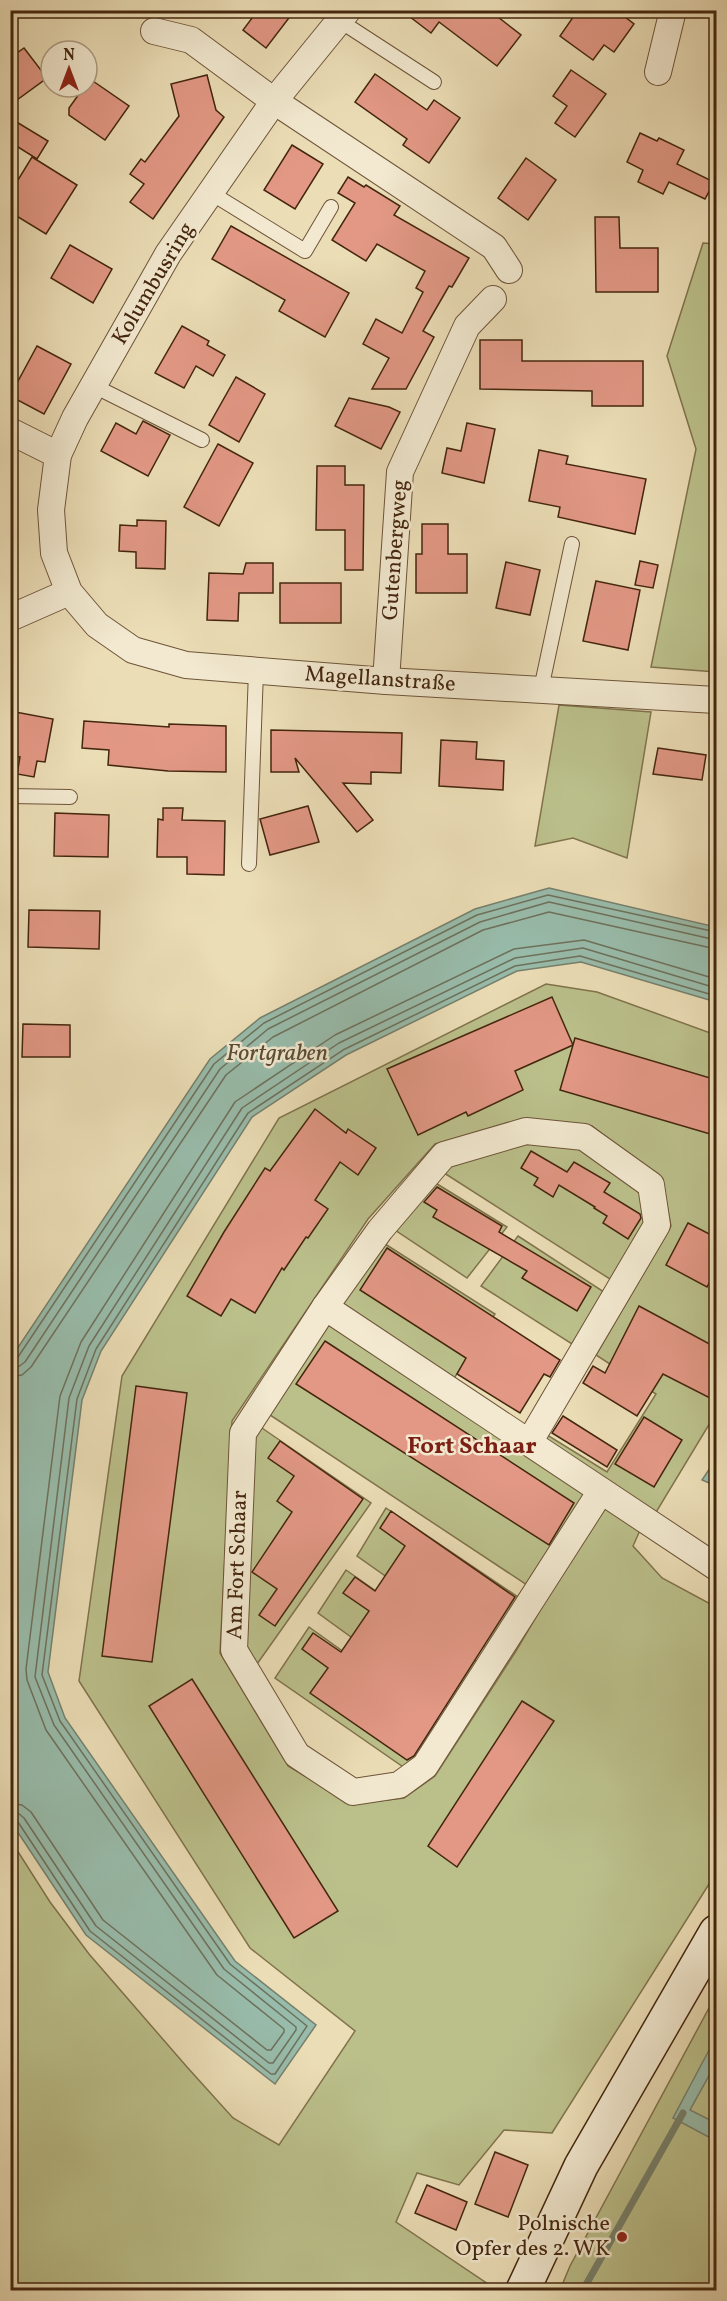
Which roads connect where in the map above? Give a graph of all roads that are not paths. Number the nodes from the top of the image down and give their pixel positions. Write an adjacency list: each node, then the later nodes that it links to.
1 (673, 10): 4 (street)
2 (344, 16): 5 (lane); 6 (street, Kolumbusring)
3 (154, 31): 6 (street)
4 (658, 72)
5 (434, 82)
6 (274, 101): 7 (street, Kolumbusring); 9 (street)
7 (211, 193): 8 (lane); 11 (street, Kolumbusring)
8 (331, 207)
9 (509, 270)
10 (493, 299): 19 (street, Gutenbergweg)
11 (94, 386): 13 (lane); 14 (street, Kolumbusring)
12 (10, 431): 14 (street)
13 (202, 440)
14 (58, 455): 16 (street, Kolumbusring)
15 (572, 544): 20 (lane)
16 (69, 592): 17 (street); 18 (street, Magellanstraße)
17 (10, 618)
18 (256, 671): 19 (street, Magellanstraße); 24 (lane)
19 (386, 681): 20 (street, Magellanstraße)
20 (541, 689): 21 (street, Magellanstraße)
21 (717, 700)
22 (10, 796): 23 (lane)
23 (70, 797)
24 (249, 864)
25 (325, 1307): 26 (street); 26 (street, Am Fort Schaar); 27 (street, Am Fort Schaar)
26 (530, 1441): 27 (street)
27 (601, 1491): 28 (street)
28 (717, 1567)
29 (717, 1932): 30 (main road)
30 (523, 2290)

